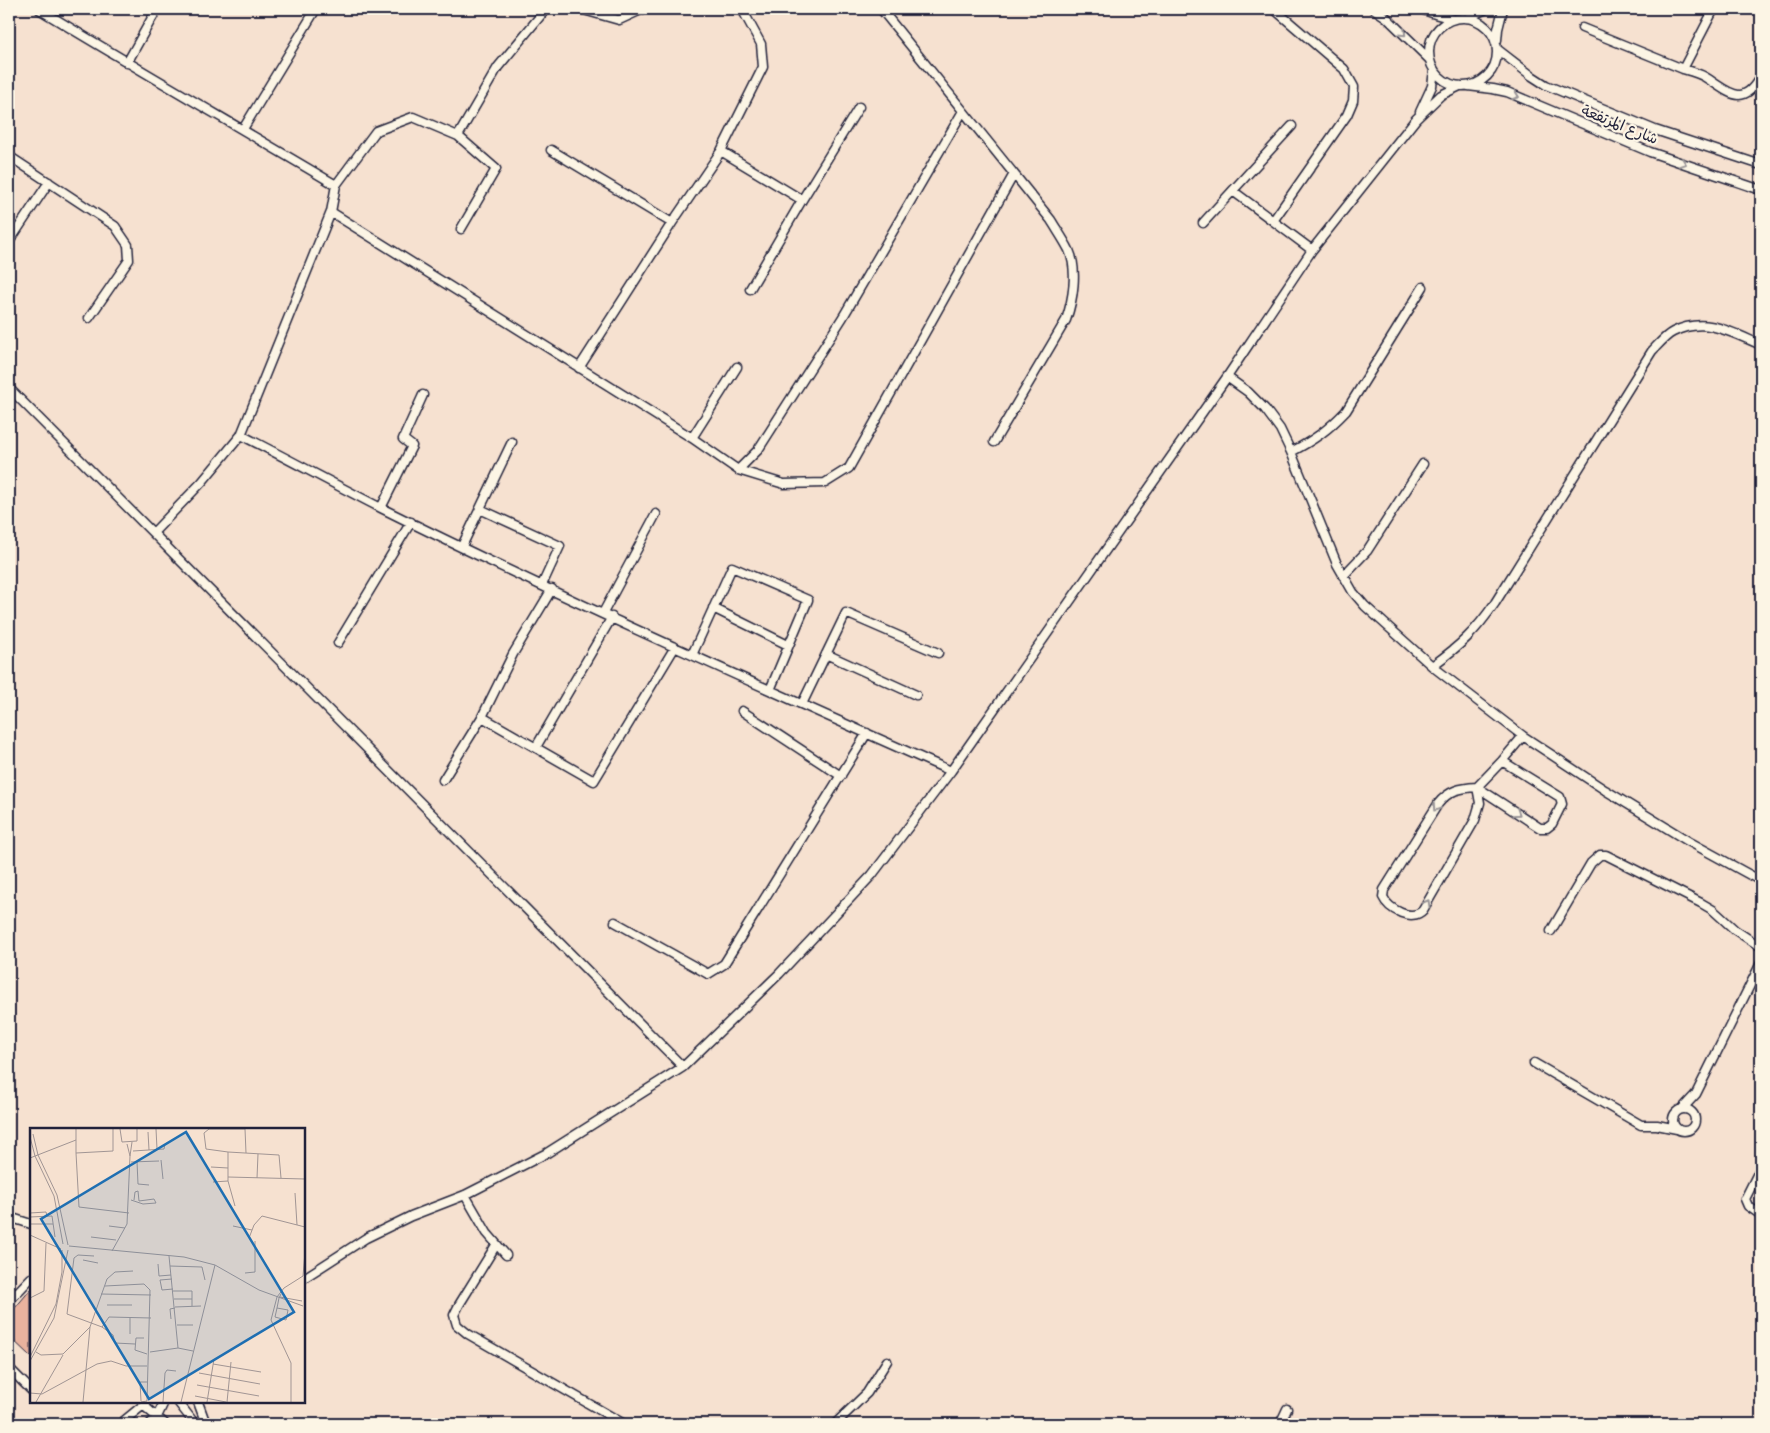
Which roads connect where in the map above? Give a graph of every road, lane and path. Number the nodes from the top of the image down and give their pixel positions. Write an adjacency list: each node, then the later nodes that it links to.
1 (39, 9): 20 (lane)
2 (157, 9): 20 (lane)
3 (316, 9): 29 (lane)
4 (546, 9): 30 (lane)
5 (580, 9): 6 (lane)
6 (643, 9)
7 (742, 9): 32 (lane)
8 (881, 9): 26 (lane)
9 (1274, 9): 42 (lane)
10 (1374, 9): 19 (lane, one-way to 19)
11 (1421, 9): 16 (lane)
12 (1486, 9): 15 (lane)
13 (1503, 9): 18 (lane)
14 (1714, 9): 21 (lane)
15 (1469, 17): 16 (lane); 18 (lane)
16 (1453, 19): 19 (lane)
17 (1582, 28): 21 (lane)
18 (1497, 46): 24 (lane); 34 (lane, شارع المرتفعة)
19 (1430, 60): 22 (lane)
20 (127, 63): 29 (lane)
21 (1683, 69): 23 (lane)
22 (1434, 70): 24 (lane); 27 (lane)
23 (1761, 75)
24 (1464, 86): 27 (lane); 38 (lane, شارع المرتفعة, one-way to 38)
25 (859, 107): 40 (lane)
26 (963, 111): 35 (lane); 63 (lane)
27 (1416, 118): 47 (lane)
28 (1292, 126): 39 (lane)
29 (243, 129): 37 (lane)
30 (458, 136): 37 (lane); 45 (lane)
31 (551, 150): 43 (lane)
32 (721, 152): 40 (lane); 43 (lane)
33 (9, 156): 36 (lane)
34 (1761, 165)
35 (1014, 174): 60 (lane); 63 (lane)
36 (49, 182): 46 (lane); 50 (lane)
37 (336, 185): 41 (lane)
38 (1761, 190)
39 (1233, 191): 42 (lane); 44 (lane)
40 (802, 200): 49 (lane)
41 (331, 212): 53 (lane); 57 (lane)
42 (1273, 220): 47 (lane)
43 (672, 224): 53 (lane)
44 (1203, 224)
45 (461, 229)
46 (9, 242)
47 (1312, 250): 54 (lane)
48 (1424, 287): 61 (lane)
49 (750, 289)
50 (89, 318)
51 (1761, 345): 82 (lane)
52 (737, 367): 58 (lane)
53 (578, 368): 58 (lane)
54 (1227, 377): 61 (lane); 92 (lane)
55 (9, 388): 68 (lane)
56 (423, 395): 64 (lane)
57 (242, 435): 64 (lane); 68 (lane)
58 (692, 438): 63 (lane)
59 (512, 442): 65 (lane)
60 (994, 442)
61 (1291, 452): 70 (lane)
62 (1423, 464): 70 (lane)
63 (738, 470)
64 (381, 508): 67 (lane)
65 (480, 509): 69 (lane); 71 (lane)
66 (656, 514): 74 (lane)
67 (411, 522): 69 (lane); 76 (lane)
68 (153, 533): 102 (lane)
69 (462, 546): 71 (lane)
70 (1343, 576): 82 (lane)
71 (542, 585): 72 (lane)
72 (552, 590): 74 (lane); 87 (lane)
73 (713, 608): 77 (lane); 77 (lane); 80 (lane)
74 (603, 613): 75 (lane)
75 (612, 617): 78 (lane); 90 (lane)
76 (338, 642)
77 (788, 645): 83 (lane)
78 (675, 647): 80 (lane); 90 (lane)
79 (938, 653): 81 (lane)
80 (692, 654): 83 (lane)
81 (826, 654): 84 (lane); 85 (lane)
82 (1432, 666): 89 (lane)
83 (770, 690): 85 (lane)
84 (916, 695)
85 (802, 704): 88 (lane)
86 (742, 712): 93 (lane)
87 (482, 717): 90 (lane); 94 (lane)
88 (867, 733): 92 (lane); 93 (lane)
89 (1523, 736): 91 (lane); 96 (lane)
90 (536, 747)
91 (1502, 761): 95 (lane); 95 (lane, one-way to 91)
92 (951, 771): 102 (lane)
93 (841, 776): 97 (lane)
94 (443, 780)
95 (1476, 786): 95 (lane, one-way to 95)
96 (1761, 881)
97 (615, 922)
98 (1551, 931): 99 (lane)
99 (1761, 947)
100 (1761, 964): 103 (lane)
101 (1534, 1063): 106 (lane)
102 (683, 1067): 109 (lane)
103 (1696, 1094): 104 (lane); 105 (lane)
104 (1678, 1111): 105 (lane); 106 (lane); 107 (lane)
105 (1694, 1116): 107 (lane)
106 (1657, 1125): 107 (lane)
107 (1677, 1129)
108 (1761, 1167): 110 (lane)
109 (465, 1196): 113 (lane); 115 (lane)
110 (1761, 1215)
111 (9, 1217): 112 (lane)
112 (30, 1224)
113 (496, 1245): 114 (lane); 132 (lane)
114 (506, 1255)
115 (305, 1277)
116 (30, 1279): 117 (lane)
117 (9, 1301)
118 (887, 1360): 133 (lane)
119 (9, 1368): 120 (lane)
120 (30, 1389)
121 (145, 1403): 126 (lane); 127 (lane)
122 (164, 1403): 126 (lane)
123 (179, 1403): 130 (lane)
124 (198, 1403): 131 (lane)
125 (1288, 1408): 134 (lane)
126 (157, 1417): 128 (lane); 129 (lane)
127 (120, 1424)
128 (150, 1424)
129 (165, 1424)
130 (195, 1424)
131 (206, 1424)
132 (624, 1424)
133 (835, 1424)
134 (1280, 1424)

